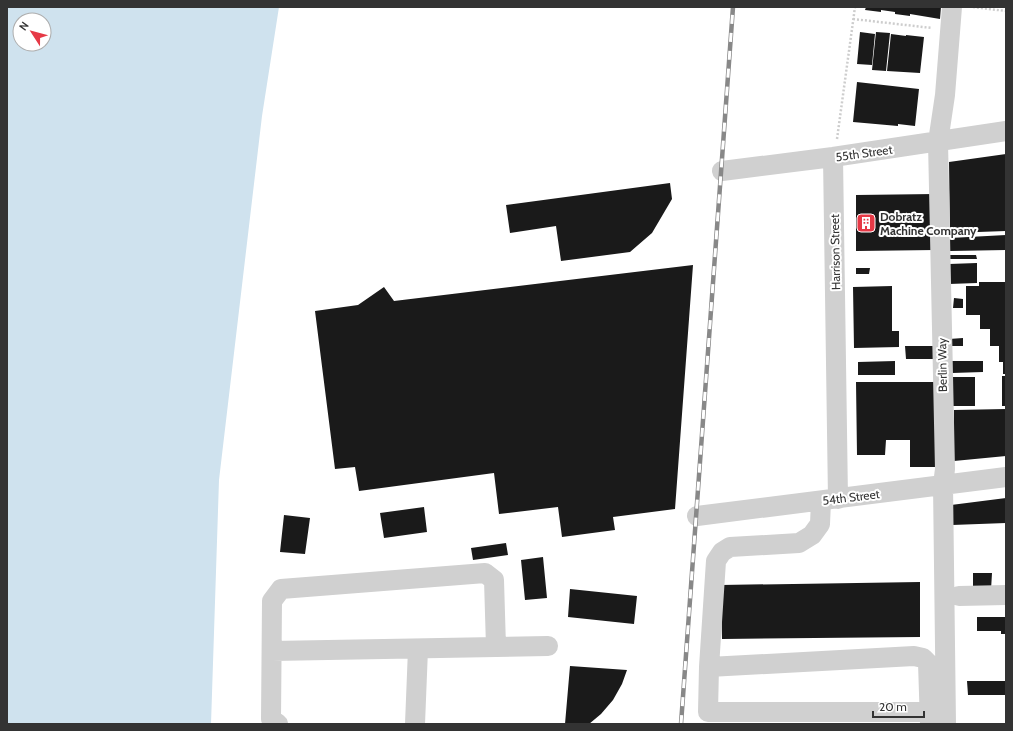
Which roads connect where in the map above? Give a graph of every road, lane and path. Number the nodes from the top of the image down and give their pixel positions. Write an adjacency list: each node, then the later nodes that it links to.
1 (855, 7): 5 (path)
2 (952, 7): 6 (street, Berlin Way)
3 (973, 7): 4 (path)
4 (1006, 11)
5 (853, 19): 6 (path); 9 (path)
6 (950, 30): 8 (street, Berlin Way)
7 (1006, 131): 8 (street, 55th Street)
8 (938, 142): 9 (street, 55th Street); 12 (street, Berlin Way)
9 (833, 157): 10 (street, 55th Street); 13 (street, Harrison Street)
10 (722, 171)
11 (1006, 477): 12 (street, 54th Street)
12 (942, 485): 13 (street, 54th Street); 26 (street, Berlin Way)
13 (829, 500): 14 (street, 54th Street); 21 (street, Harrison Street)
14 (697, 516)
15 (1006, 595): 16 (street)
16 (959, 596)
17 (548, 646): 18 (street)
18 (496, 647): 19 (street); 20 (street)
19 (418, 649): 20 (street); 25 (street)
20 (272, 651): 24 (street)
21 (709, 666): 22 (street, Harrison Street); 23 (street)
22 (704, 718): 23 (street)
23 (930, 718)
24 (278, 724)
25 (415, 724)
26 (946, 724)

